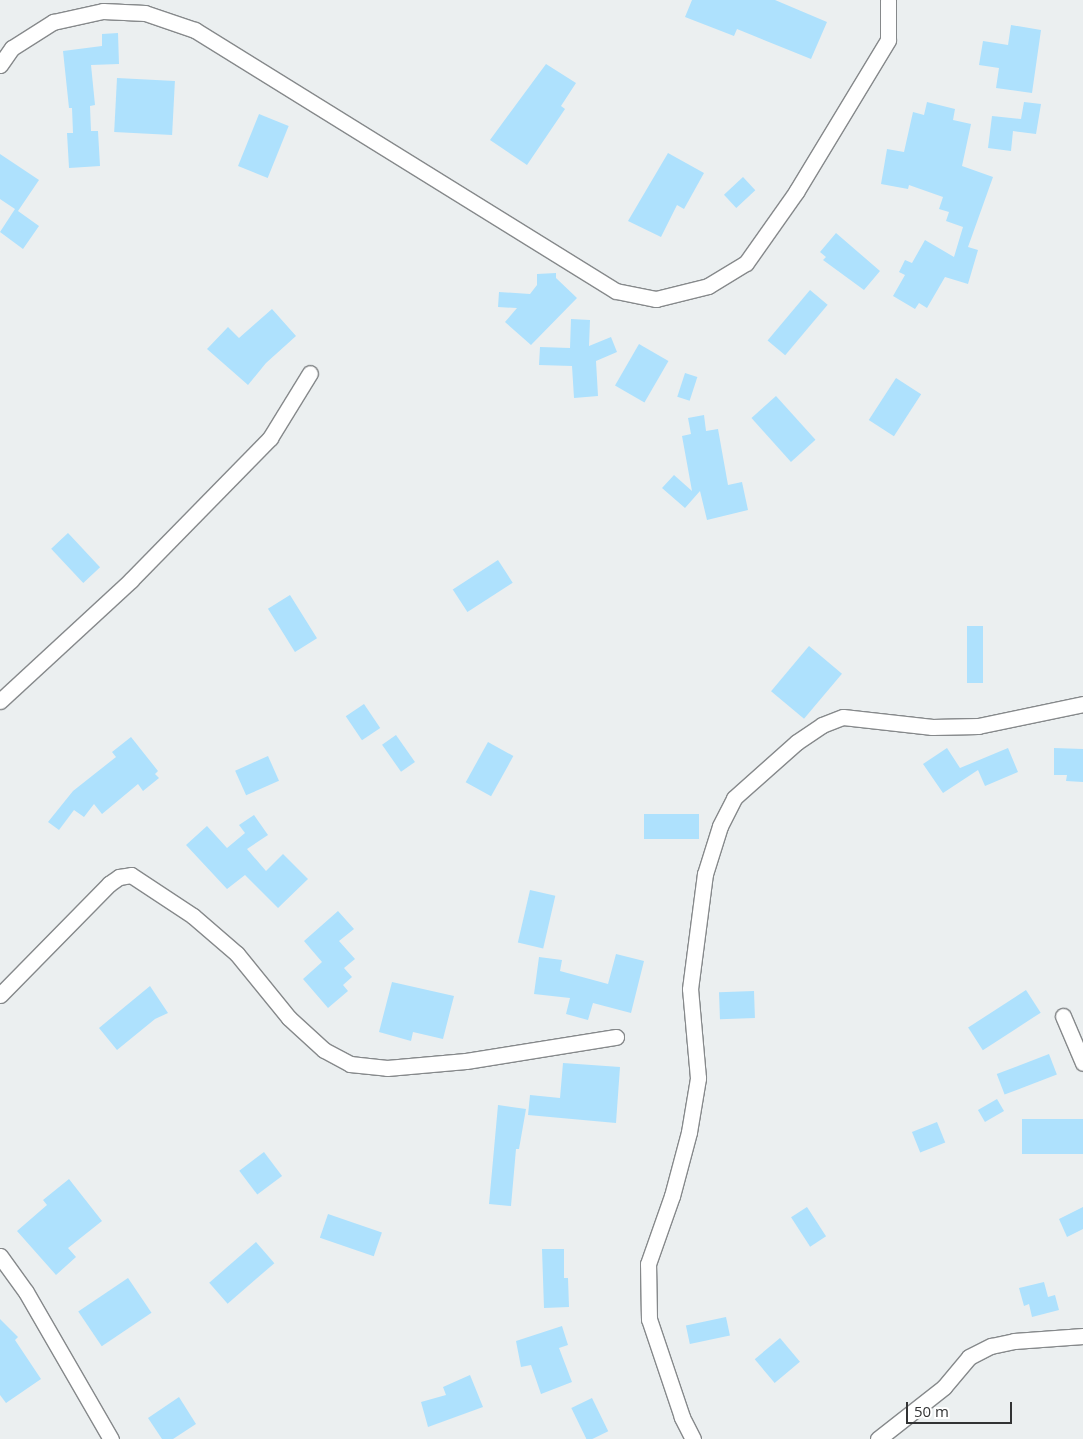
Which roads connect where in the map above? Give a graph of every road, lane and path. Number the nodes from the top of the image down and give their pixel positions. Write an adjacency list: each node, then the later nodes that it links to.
1 (888, 0): 2 (street)
2 (0, 66)
3 (310, 373): 4 (street)
4 (0, 701)
5 (1083, 704): 13 (street)
6 (0, 995): 8 (street)
7 (1063, 1016): 9 (street)
8 (616, 1037)
9 (1083, 1063)
10 (0, 1256): 12 (street)
11 (1083, 1336): 14 (street)
12 (111, 1439)
13 (693, 1439)
14 (878, 1439)

